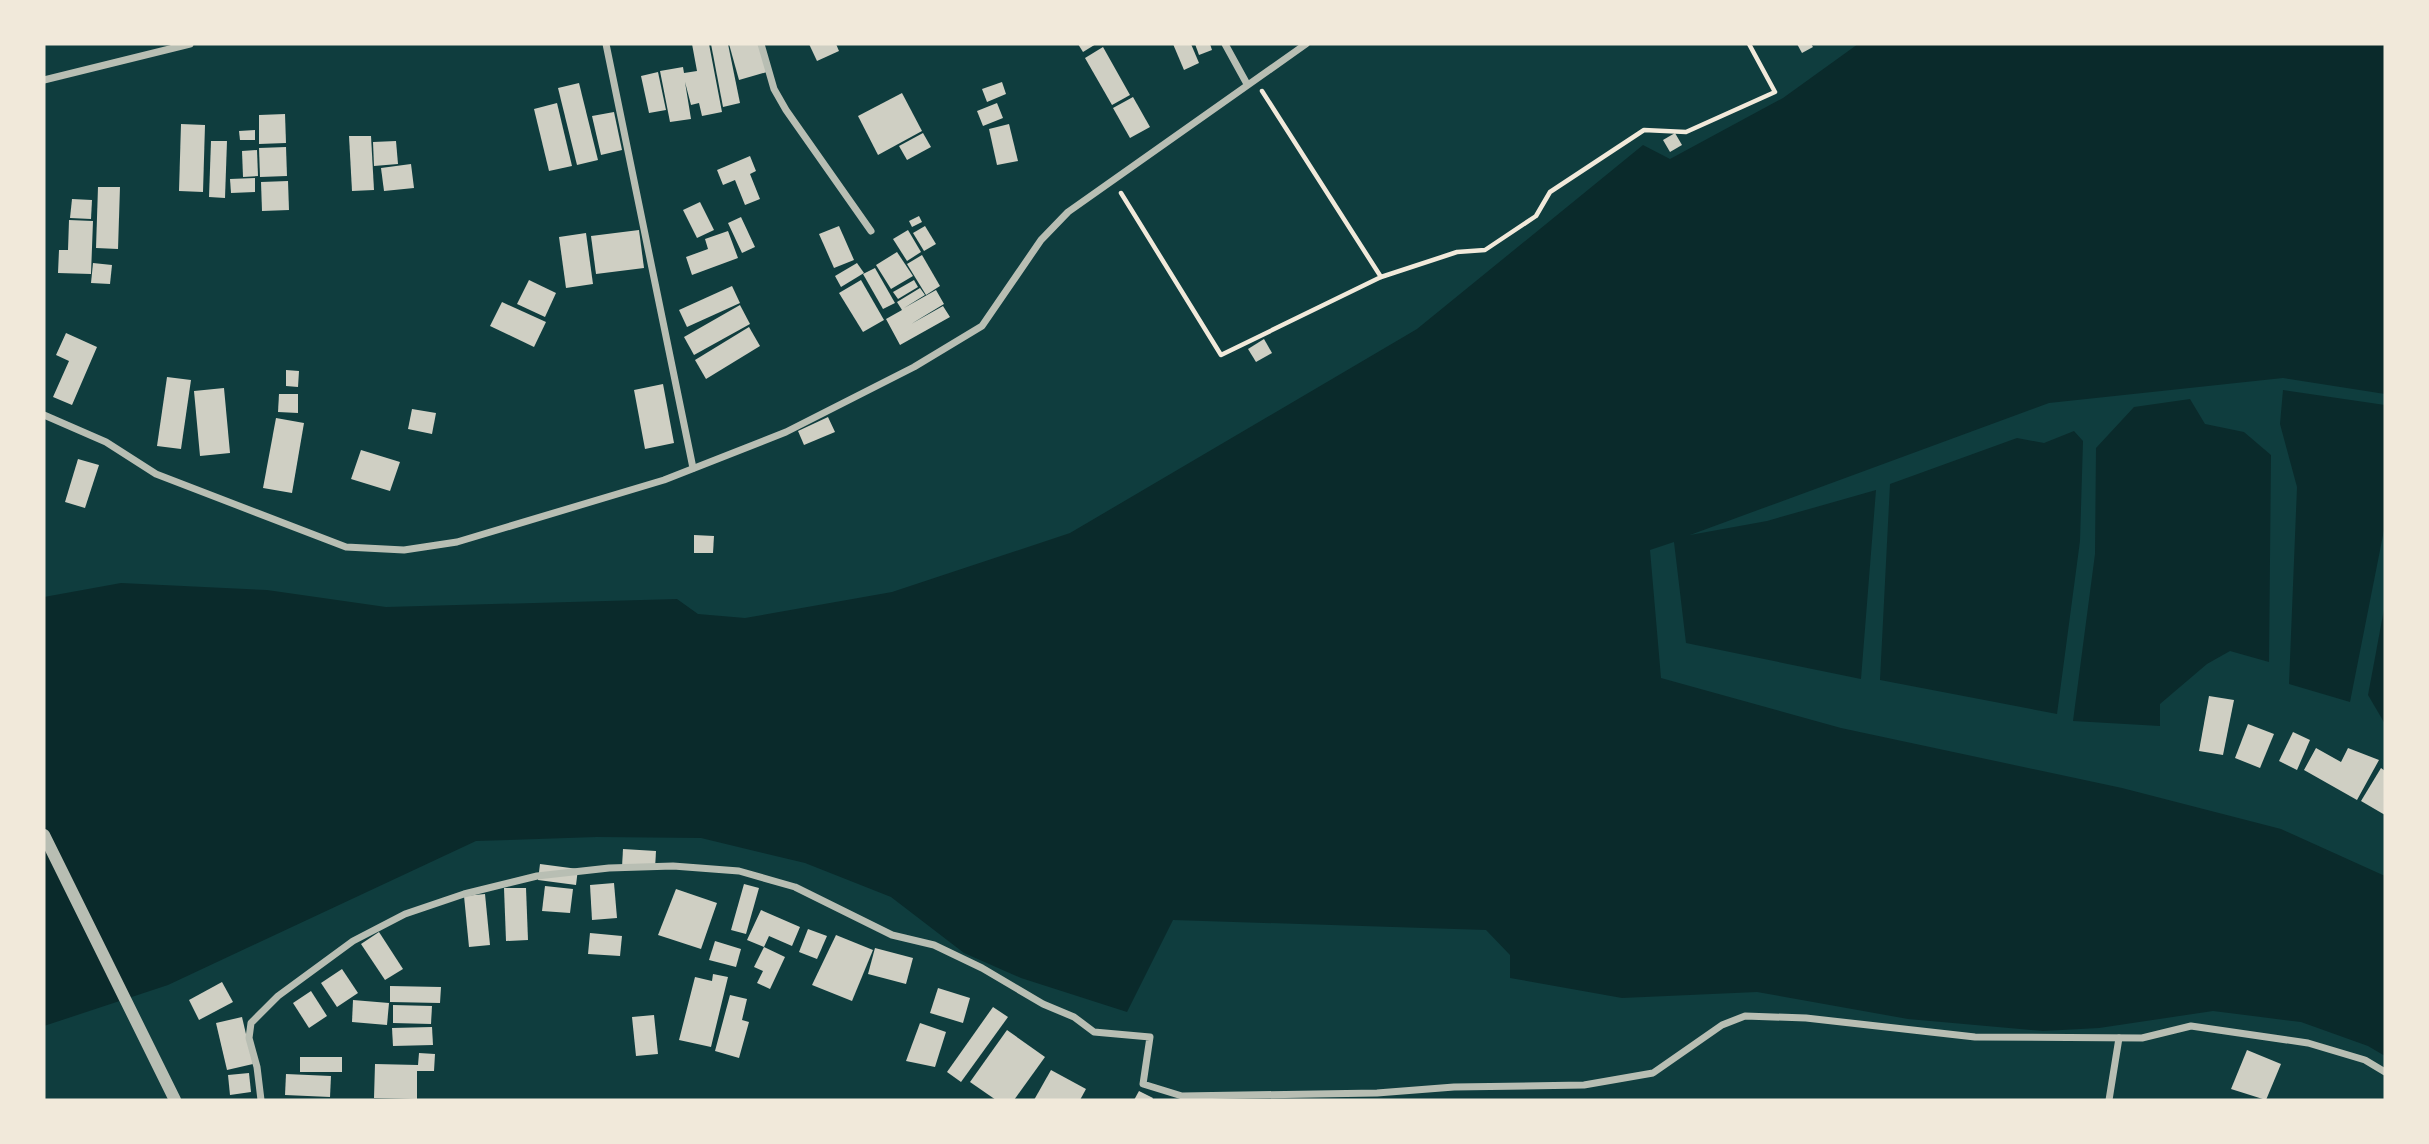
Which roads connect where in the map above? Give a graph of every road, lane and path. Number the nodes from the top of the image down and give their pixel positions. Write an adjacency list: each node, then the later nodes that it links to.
1 (190, 44): 8 (street)
2 (606, 44): 14 (street)
3 (761, 44): 11 (street)
4 (1224, 44): 9 (street)
5 (1306, 44): 7 (street)
6 (1749, 44): 12 (path)
7 (1254, 79): 9 (street); 12 (path)
8 (44, 80)
9 (1247, 84): 10 (street)
10 (1113, 181): 12 (path); 14 (street)
11 (872, 231)
12 (1381, 277)
13 (44, 415): 14 (street)
14 (693, 468)
15 (44, 835): 18 (street)
16 (2119, 1038): 17 (street); 19 (street); 20 (street)
17 (2385, 1072)
18 (175, 1100)
19 (261, 1100)
20 (2109, 1100)

